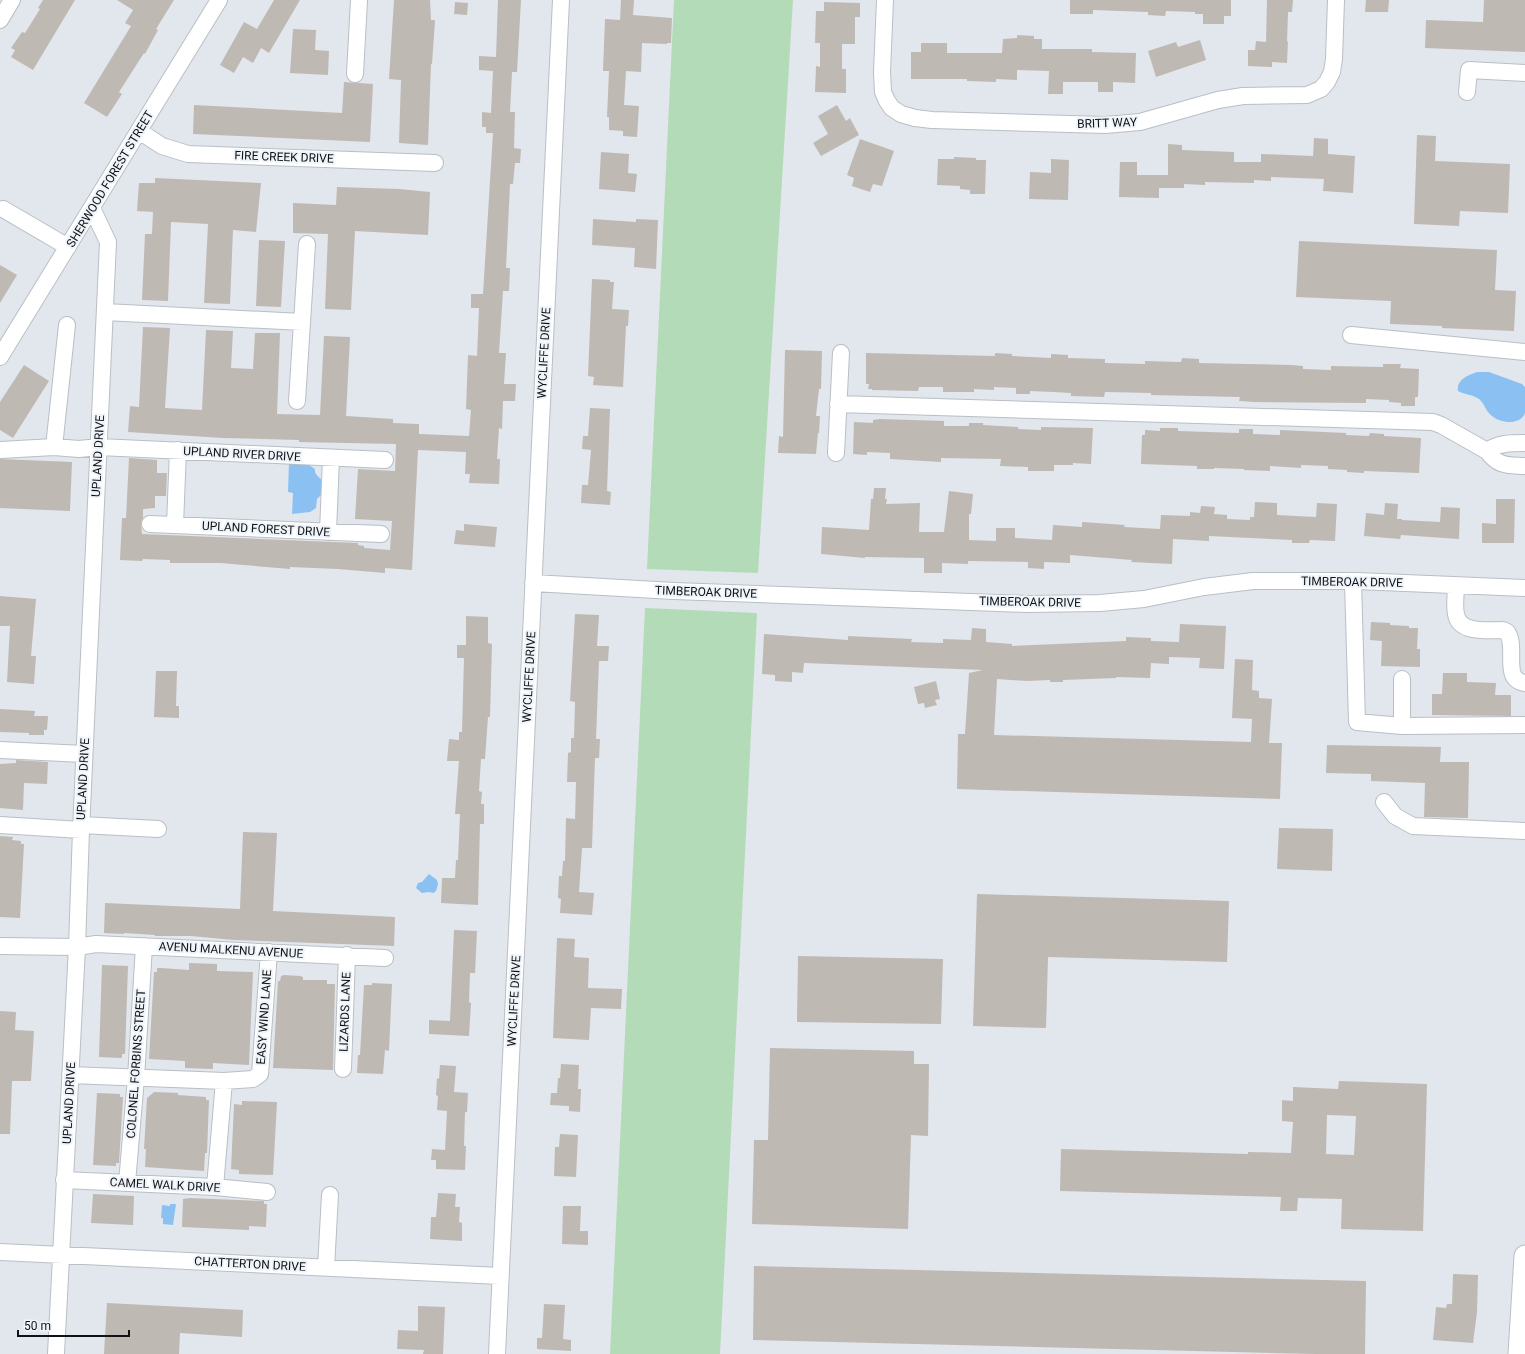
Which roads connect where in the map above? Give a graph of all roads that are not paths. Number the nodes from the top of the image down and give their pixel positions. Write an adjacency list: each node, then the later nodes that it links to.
1 (12, 0): 7 (street)
2 (219, 0): 11 (street, SHERWOOD FOREST STREET)
3 (359, 0): 9 (street)
4 (561, 0): 41 (street, WYCLIFFE DRIVE)
5 (885, 0): 6 (street, BRITT WAY)
6 (1336, 0)
7 (0, 20)
8 (1525, 73): 10 (street)
9 (355, 74)
10 (1466, 92)
11 (139, 131): 12 (street, FIRE CREEK DRIVE); 13 (street, SHERWOOD FOREST STREET)
12 (435, 163)
13 (92, 208): 16 (street, SHERWOOD FOREST STREET); 17 (street, UPLAND DRIVE)
14 (3, 209): 16 (street)
15 (306, 244): 18 (street)
16 (68, 247): 21 (street, SHERWOOD FOREST STREET)
17 (105, 312): 18 (street); 28 (street, UPLAND DRIVE)
18 (302, 322): 24 (street)
19 (67, 325): 27 (street)
20 (1351, 335): 22 (street)
21 (2, 347)
22 (1525, 352)
23 (841, 353): 25 (street)
24 (297, 401)
25 (838, 404): 31 (street); 32 (street)
26 (1525, 443): 31 (street)
27 (54, 447): 28 (street, UPLAND RIVER DRIVE); 29 (street, UPLAND RIVER DRIVE)
28 (99, 447): 30 (street, UPLAND RIVER DRIVE); 49 (street, UPLAND DRIVE)
29 (0, 450)
30 (178, 450): 33 (street, UPLAND RIVER DRIVE); 37 (street)
31 (1487, 451): 35 (street)
32 (836, 453)
33 (331, 458): 34 (street, UPLAND RIVER DRIVE); 38 (street)
34 (385, 460)
35 (1525, 466)
36 (150, 524): 37 (street, UPLAND FOREST DRIVE)
37 (174, 525): 38 (street, UPLAND FOREST DRIVE)
38 (328, 532): 39 (street, UPLAND FOREST DRIVE)
39 (381, 534)
40 (1352, 581): 41 (street, TIMBEROAK DRIVE); 42 (street, TIMBEROAK DRIVE); 47 (street)
41 (533, 583): 74 (street, WYCLIFFE DRIVE)
42 (1456, 585): 43 (street, TIMBEROAK DRIVE); 45 (street)
43 (1525, 588)
44 (1402, 679): 47 (street)
45 (1525, 683)
46 (1525, 725): 47 (street)
47 (1402, 726)
48 (0, 750): 49 (street)
49 (84, 754): 52 (street, UPLAND DRIVE)
50 (1384, 802): 54 (street)
51 (0, 825): 52 (street)
52 (81, 828): 53 (street); 57 (street, UPLAND DRIVE)
53 (158, 829)
54 (1525, 831)
55 (0, 946): 57 (street, AVENU MALKENU AVENUE)
56 (144, 946): 57 (street, AVENU MALKENU AVENUE); 58 (street, AVENU MALKENU AVENUE); 63 (street, COLONEL FORBINS STREET)
57 (77, 947): 62 (street, UPLAND DRIVE)
58 (269, 952): 59 (street, AVENU MALKENU AVENUE); 64 (street, EASY WIND LANE)
59 (347, 955): 60 (street, AVENU MALKENU AVENUE); 61 (street, LIZARDS LANE)
60 (385, 958)
61 (343, 1068)
62 (70, 1074): 63 (street); 65 (street, UPLAND DRIVE)
63 (136, 1078): 64 (street); 66 (street, COLONEL FORBINS STREET)
64 (224, 1081): 67 (street)
65 (64, 1180): 66 (street, CAMEL WALK DRIVE); 71 (street, UPLAND DRIVE)
66 (127, 1183): 67 (street, CAMEL WALK DRIVE)
67 (215, 1187): 68 (street, CAMEL WALK DRIVE)
68 (266, 1192)
69 (330, 1195): 73 (street)
70 (0, 1252): 71 (street, CHATTERTON DRIVE)
71 (61, 1255): 73 (street, CHATTERTON DRIVE); 75 (street, UPLAND DRIVE)
72 (1525, 1256): 77 (main road)
73 (326, 1268): 74 (street, CHATTERTON DRIVE)
74 (500, 1276): 76 (street, WYCLIFFE DRIVE)
75 (56, 1354)
76 (497, 1354)
77 (1519, 1354)

